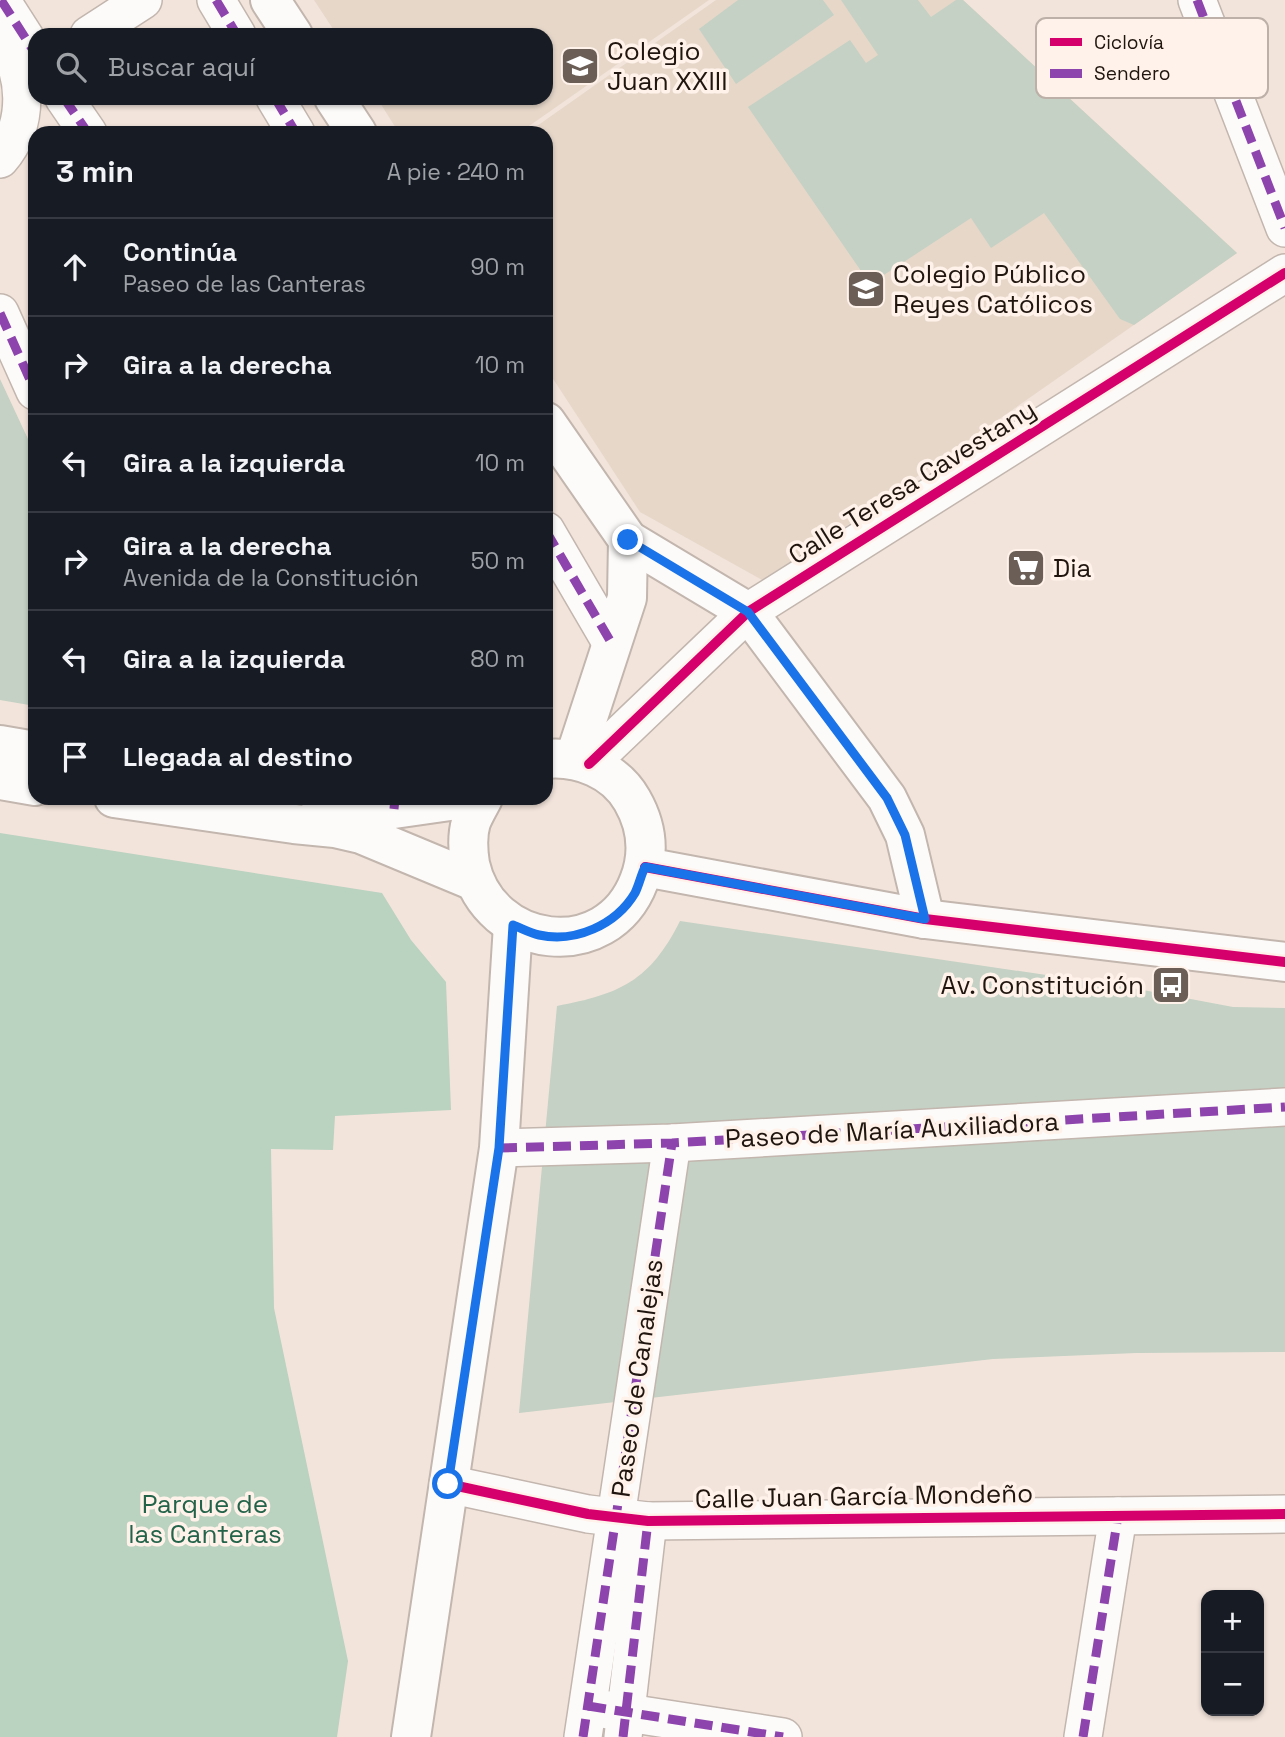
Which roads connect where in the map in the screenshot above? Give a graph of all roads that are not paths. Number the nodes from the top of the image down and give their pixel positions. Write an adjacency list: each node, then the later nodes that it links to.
1 (143, 0): 7 (street)
2 (216, 0): 8 (street)
3 (270, 0): 9 (street)
4 (1197, 0): 6 (street)
5 (7, 13): 10 (street)
6 (1204, 18)
7 (100, 28)
8 (233, 28)
9 (288, 28)
10 (28, 61)
11 (28, 66): 19 (street)
12 (1235, 98): 20 (street)
13 (69, 105): 16 (street)
14 (279, 105): 17 (street)
15 (339, 105): 18 (street)
16 (83, 126)
17 (292, 126)
18 (352, 126)
19 (0, 159)
20 (1285, 227)
21 (1285, 273): 27 (street, Calle Teresa Cavestany)
22 (0, 313): 23 (street)
23 (28, 375)
24 (553, 432): 25 (street)
25 (628, 540): 27 (street); 28 (street)
26 (553, 543): 28 (street)
27 (748, 612): 31 (street, Calle Teresa Cavestany); 40 (street)
28 (612, 644): 31 (street)
29 (0, 745): 30 (street)
30 (28, 750)
31 (570, 761): 38 (street)
32 (0, 780): 33 (street)
33 (28, 785)
34 (163, 805): 39 (street)
35 (338, 805): 36 (street)
36 (383, 805)
37 (480, 805): 39 (street)
38 (645, 867): 40 (street); 41 (street)
39 (474, 881): 41 (street)
40 (925, 919): 42 (street)
41 (513, 925): 45 (street)
42 (1285, 962)
43 (1285, 1107): 44 (street, Paseo de María Auxiliadora)
44 (672, 1143): 45 (street, Paseo de María Auxiliadora); 49 (street, Paseo de Canalejas)
45 (499, 1148): 46 (street)
46 (448, 1484): 49 (street, Calle Juan García Mondeño); 52 (street)
47 (1285, 1514): 48 (street, Calle Juan García Mondeño)
48 (1118, 1516): 49 (street, Calle Juan García Mondeño); 54 (street)
49 (632, 1519): 50 (street, Paseo de Canalejas); 51 (street)
50 (585, 1722): 51 (street)
51 (624, 1725): 53 (street)
52 (411, 1737)
53 (783, 1737)
54 (1083, 1737)

